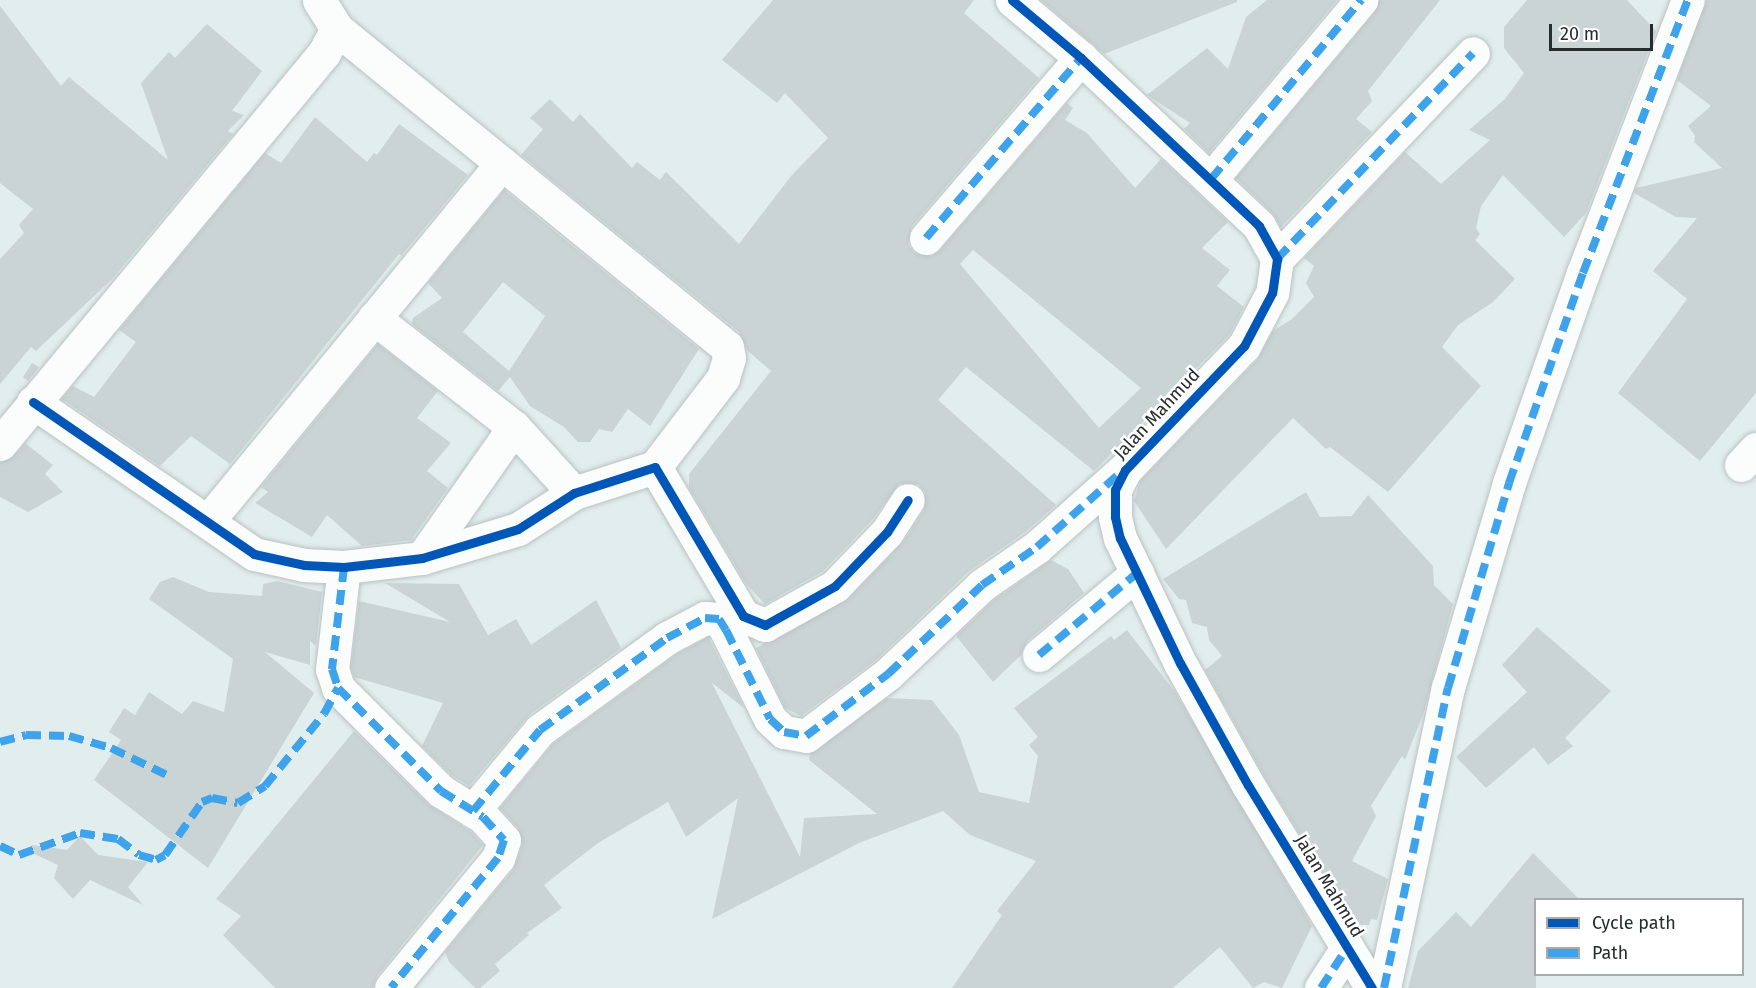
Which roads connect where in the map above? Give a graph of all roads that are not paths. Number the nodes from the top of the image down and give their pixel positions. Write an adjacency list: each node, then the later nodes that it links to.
1 (319, 0): 5 (street)
2 (1012, 0): 7 (street)
3 (1360, 0): 9 (street)
4 (1689, 0): 30 (street)
5 (337, 29): 8 (street); 13 (street)
6 (1473, 53): 11 (street)
7 (1082, 58): 9 (street); 10 (street)
8 (502, 162): 12 (street); 17 (street)
9 (1211, 179): 11 (street)
10 (926, 238)
11 (1277, 259): 16 (street, Jalan Mahmud)
12 (374, 318): 14 (street); 20 (street)
13 (33, 402): 15 (street); 20 (street)
14 (513, 427): 18 (street); 21 (street)
15 (0, 444)
16 (1128, 466): 23 (street, Jalan Mahmud); 25 (street)
17 (655, 467): 18 (street); 19 (street)
18 (574, 493): 21 (street)
19 (908, 500)
20 (208, 520): 22 (street)
21 (422, 558): 22 (street)
22 (344, 567): 25 (street)
23 (1137, 573): 24 (street); 26 (street, Jalan Mahmud)
24 (1039, 655)
25 (473, 811): 27 (street)
26 (1347, 948): 28 (street); 29 (street, Jalan Mahmud)
27 (391, 988)
28 (1321, 988)
29 (1372, 988)
30 (1384, 988)

